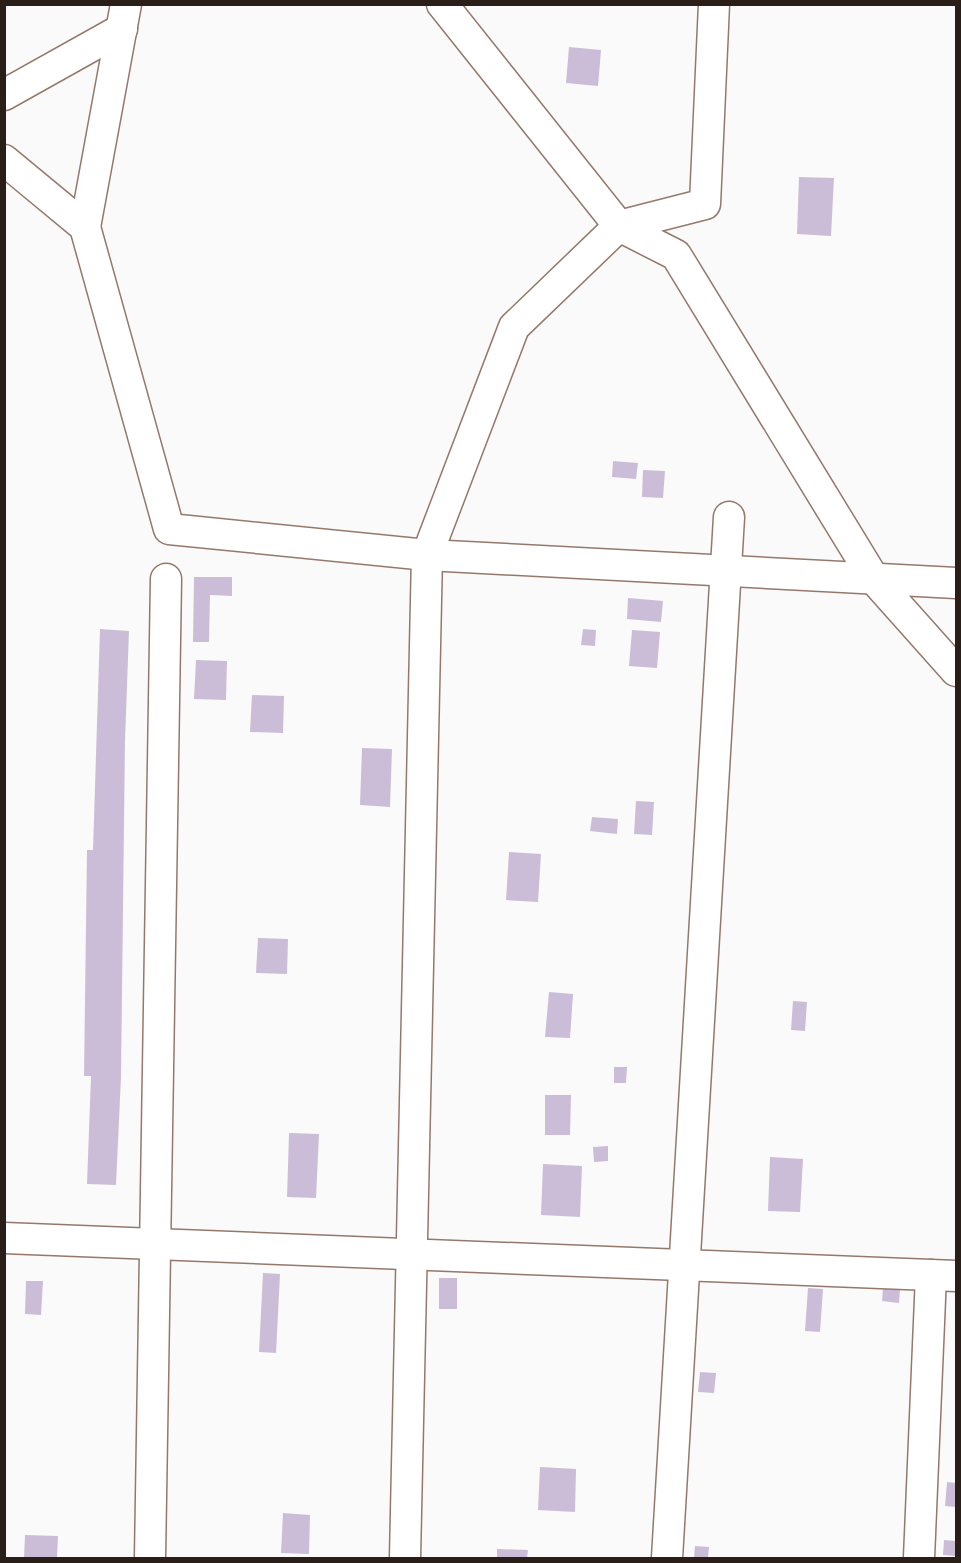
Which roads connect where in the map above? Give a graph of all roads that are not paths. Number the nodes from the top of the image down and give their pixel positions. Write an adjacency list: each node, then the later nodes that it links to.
1 (442, 4): 6 (street)
2 (714, 4): 6 (street)
3 (124, 17): 4 (street); 7 (street)
4 (4, 95)
5 (4, 160): 7 (street)
6 (619, 226): 9 (street); 12 (street)
7 (85, 227): 9 (street)
8 (729, 517): 10 (street)
9 (427, 555): 10 (street); 17 (street)
10 (726, 571): 12 (street); 18 (street)
11 (166, 579): 16 (street)
12 (874, 579): 13 (street); 14 (street)
13 (957, 583)
14 (957, 671)
15 (4, 1238): 16 (street)
16 (155, 1244): 17 (street); 20 (street)
17 (411, 1254): 18 (street); 21 (street)
18 (684, 1265): 19 (street); 22 (street)
19 (944, 1276): 23 (street)
20 (150, 1558)
21 (405, 1558)
22 (667, 1558)
23 (919, 1558)

